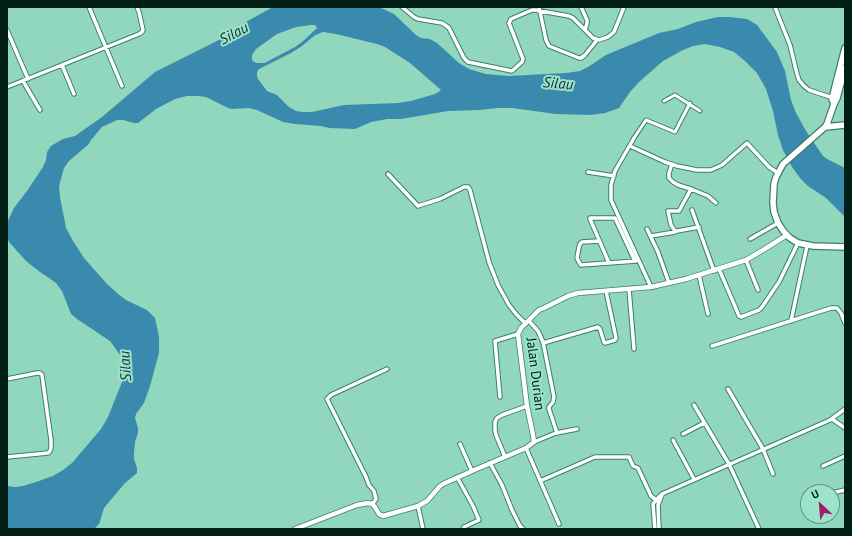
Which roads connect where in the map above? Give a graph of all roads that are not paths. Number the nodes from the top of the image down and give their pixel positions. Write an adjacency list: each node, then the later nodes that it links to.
1 (89, 7): 11 (street)
2 (137, 7): 11 (street)
3 (402, 7): 7 (street)
4 (581, 7): 9 (street)
5 (624, 7): 10 (street)
6 (775, 7): 20 (street)
7 (540, 9): 9 (street); 10 (street)
8 (7, 30): 15 (street)
9 (585, 30): 10 (street)
10 (597, 40)
11 (106, 48): 13 (street); 17 (street)
12 (845, 48): 14 (main road)
13 (62, 65): 15 (street); 19 (street)
14 (844, 70): 20 (main road)
15 (28, 79): 16 (street)
16 (23, 81): 18 (street); 23 (street)
17 (122, 86)
18 (7, 87)
19 (74, 94)
20 (835, 98): 26 (main road)
21 (664, 101): 22 (street)
22 (690, 103): 24 (street); 27 (street)
23 (40, 110)
24 (700, 110)
25 (845, 125): 26 (main road)
26 (825, 127): 31 (main road)
27 (634, 138): 28 (street)
28 (630, 146): 29 (street); 33 (street)
29 (672, 164): 31 (street); 34 (street)
30 (588, 172): 33 (street)
31 (778, 173): 37 (main road)
32 (388, 174): 60 (street)
33 (614, 176): 49 (street)
34 (692, 189): 35 (street); 40 (street)
35 (716, 203)
36 (692, 210): 38 (street)
37 (778, 223): 41 (main road); 43 (street)
38 (699, 227): 40 (street); 51 (street)
39 (647, 228): 42 (street)
40 (677, 231): 42 (street)
41 (787, 234): 45 (main road); 48 (street, Jalan Durian)
42 (651, 236): 53 (street)
43 (750, 239)
44 (600, 241): 49 (street); 50 (street); 50 (street)
45 (798, 243): 46 (main road); 51 (street)
46 (807, 246): 47 (main road); 59 (street)
47 (845, 247)
48 (746, 260): 51 (street, Jalan Durian); 56 (street)
49 (637, 261): 50 (street); 54 (street)
50 (609, 263)
51 (717, 270): 52 (street, Jalan Durian)
52 (699, 275): 53 (street, Jalan Durian); 58 (street)
53 (669, 283): 54 (street, Jalan Durian)
54 (651, 287): 55 (street, Jalan Durian)
55 (629, 289): 57 (street, Jalan Durian); 65 (street)
56 (758, 290)
57 (606, 291): 60 (street, Jalan Durian); 63 (street)
58 (708, 314)
59 (791, 321): 61 (street); 64 (street)
60 (527, 322): 62 (street, Jalan Durian); 63 (street)
61 (845, 323)
62 (518, 334): 69 (street); 71 (street, Jalan Durian)
63 (543, 343): 77 (street)
64 (712, 346)
65 (634, 349)
66 (387, 369): 96 (street)
67 (7, 379): 86 (street)
68 (728, 389): 83 (street)
69 (500, 396)
70 (694, 405): 74 (street)
71 (527, 406): 80 (street, Jalan Durian); 84 (street)
72 (845, 409): 73 (street)
73 (832, 419): 75 (street); 83 (street)
74 (704, 423): 78 (street); 88 (street)
75 (845, 428)
76 (577, 429): 77 (street)
77 (557, 433): 80 (street)
78 (683, 434)
79 (673, 440): 93 (street)
80 (534, 442): 82 (street)
81 (460, 444): 90 (street)
82 (526, 448): 84 (street); 94 (street)
83 (763, 449): 88 (street); 91 (street)
84 (505, 456): 87 (street)
85 (845, 456): 89 (street)
86 (7, 457)
87 (490, 463): 90 (street); 103 (street)
88 (729, 464): 93 (street); 106 (street)
89 (823, 466)
90 (472, 471): 92 (street)
91 (773, 474)
92 (457, 477): 97 (street); 102 (street)
93 (694, 479): 95 (street)
94 (540, 481): 95 (street); 98 (street)
95 (657, 501): 104 (street); 105 (street)
96 (372, 504): 97 (street); 99 (street)
97 (418, 506): 101 (street)
98 (559, 524)
99 (305, 527): 100 (street)
100 (295, 529)
101 (423, 529)
102 (463, 529)
103 (523, 529)
104 (654, 529)
105 (660, 529)
106 (759, 529)

